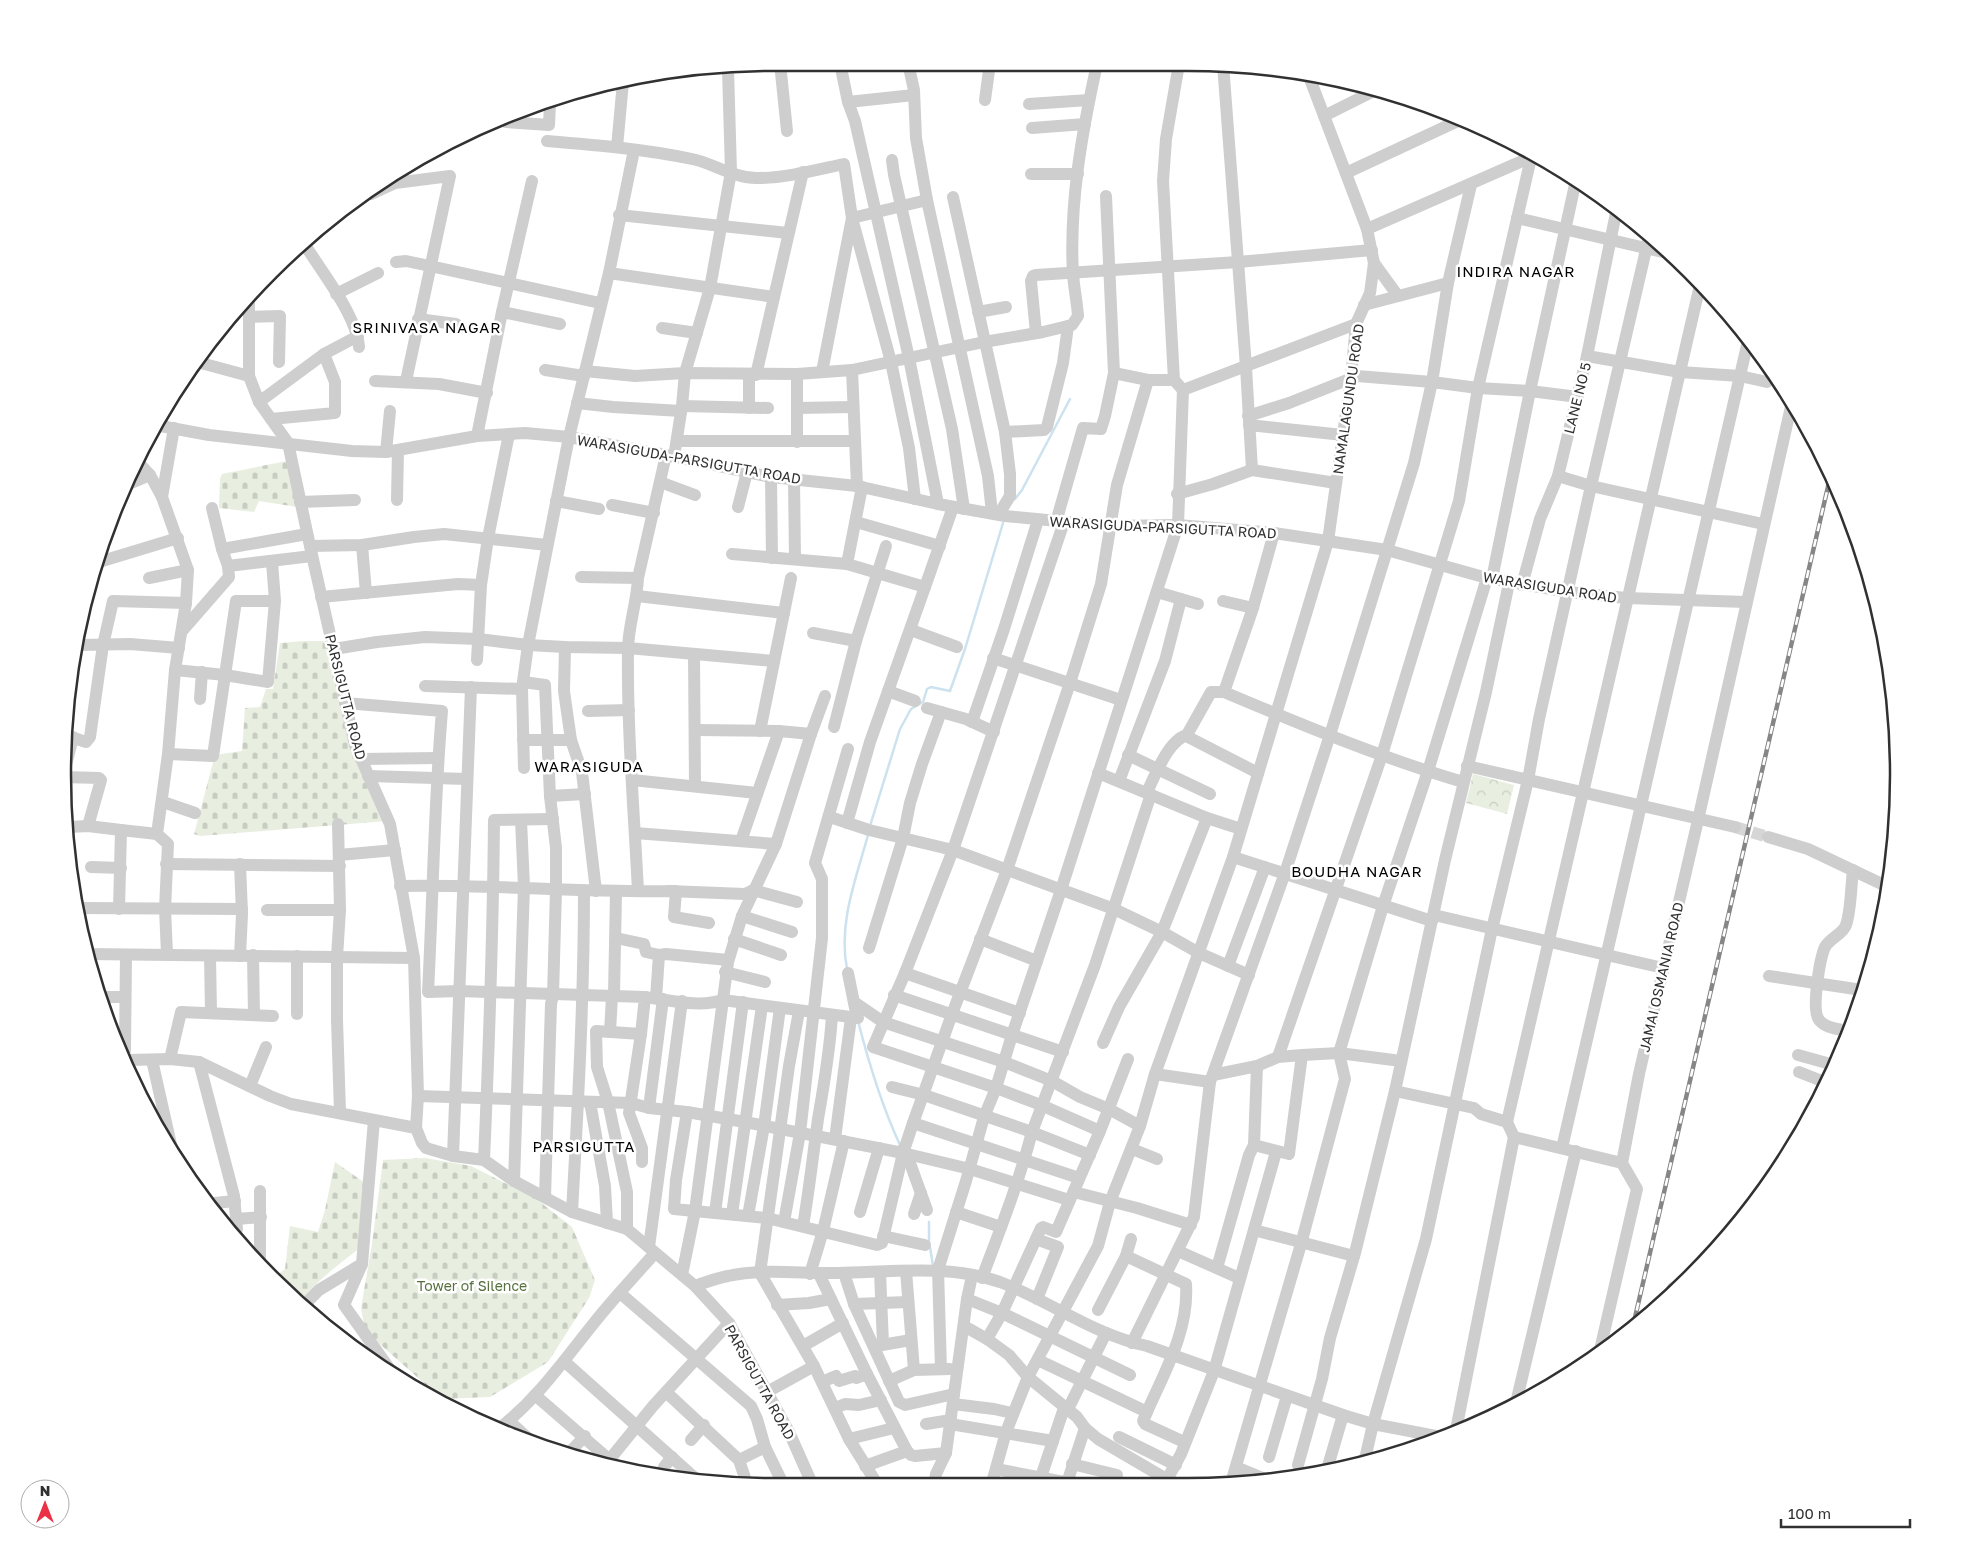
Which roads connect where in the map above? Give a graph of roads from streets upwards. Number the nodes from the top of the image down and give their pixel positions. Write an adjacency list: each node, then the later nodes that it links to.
1 (781, 71): 23 (street)
2 (842, 71): 15 (street)
3 (910, 71): 11 (street)
4 (989, 71): 13 (street)
5 (1095, 71): 14 (street)
6 (1178, 71): 60 (street)
7 (728, 73): 30 (street)
8 (1224, 73): 58 (street)
9 (1311, 83): 18 (street, NAMALAGUNDU ROAD)
10 (622, 88): 25 (street)
11 (914, 95): 15 (street); 41 (street)
12 (1367, 95): 18 (street)
13 (985, 100)
14 (1089, 100): 16 (street); 20 (street)
15 (848, 102): 43 (street)
16 (1029, 104)
17 (549, 109): 19 (street)
18 (1324, 116): 32 (street, NAMALAGUNDU ROAD)
19 (512, 122)
20 (1086, 124): 22 (street); 34 (street)
21 (1452, 124): 32 (street)
22 (1032, 128)
23 (787, 131)
24 (547, 141): 25 (street)
25 (617, 147): 26 (street)
26 (634, 150): 30 (street); 44 (street)
27 (1527, 159): 37 (street)
28 (892, 160): 42 (street)
29 (1532, 162): 47 (street)
30 (731, 172): 31 (street); 48 (street)
31 (803, 172): 46 (street); 51 (street)
32 (1346, 173): 49 (street, NAMALAGUNDU ROAD)
33 (1031, 174): 34 (street)
34 (1078, 174): 64 (street)
35 (400, 180): 59 (street)
36 (532, 181): 66 (street)
37 (1471, 185): 49 (street); 65 (street)
38 (1574, 188): 50 (street)
39 (1106, 196): 61 (street)
40 (953, 197): 77 (street)
41 (927, 200): 42 (street); 88 (street)
42 (902, 207): 43 (street); 90 (street)
43 (876, 213): 46 (street); 93 (street)
44 (619, 215): 48 (street); 63 (street)
45 (1615, 217): 52 (street, LANE NO 5)
46 (852, 218): 95 (street); 101 (street)
47 (1517, 218): 50 (street); 117 (street)
48 (722, 226): 51 (street); 67 (street)
49 (1367, 229): 56 (street, NAMALAGUNDU ROAD)
50 (1565, 230): 52 (street); 119 (street)
51 (788, 233): 71 (street)
52 (1610, 240): 53 (street); 92 (street, LANE NO 5)
53 (1645, 242)
54 (1648, 244): 96 (street)
55 (308, 249): 69 (street)
56 (1373, 256): 58 (street); 70 (street); 73 (street, NAMALAGUNDU ROAD)
57 (396, 262): 59 (street)
58 (1238, 262): 60 (street); 98 (street)
59 (430, 266): 66 (street); 79 (street)
60 (1169, 267): 61 (street); 112 (street)
61 (1110, 271): 64 (street); 105 (street)
62 (378, 273): 69 (street)
63 (608, 273): 67 (street); 72 (street)
64 (1073, 274): 83 (street); 86 (street)
65 (1448, 283): 70 (street); 115 (street)
66 (509, 284): 72 (street); 76 (street)
67 (710, 288): 71 (street); 85 (street)
68 (1698, 293): 102 (street)
69 (336, 294): 91 (street)
70 (1398, 296): 73 (street)
71 (774, 297): 106 (street)
72 (600, 303): 103 (street)
73 (1364, 305): 82 (street, NAMALAGUNDU ROAD)
74 (1006, 307): 77 (street)
75 (248, 308): 78 (street)
76 (502, 312): 81 (street); 120 (street)
77 (978, 312): 87 (street)
78 (249, 317): 94 (street); 108 (street)
79 (418, 319): 80 (street); 114 (street)
80 (456, 324)
81 (560, 324)
82 (1356, 324): 98 (street); 110 (street, NAMALAGUNDU ROAD)
83 (1068, 326): 86 (street); 135 (street)
84 (662, 328): 85 (street)
85 (697, 333): 104 (street)
86 (1036, 333): 87 (street)
87 (984, 342): 88 (street); 135 (street)
88 (960, 348): 90 (street); 175 (street)
89 (1746, 349): 109 (street)
90 (934, 353): 93 (street); 171 (street)
91 (324, 354): 122 (street); 131 (street)
92 (1587, 356): 96 (street); 121 (street, LANE NO 5)
93 (908, 358): 95 (street); 167 (street)
94 (279, 362)
95 (891, 362): 100 (street); 162 (street)
96 (1619, 362): 102 (street); 156 (street)
97 (205, 363): 108 (street)
98 (1246, 367): 118 (street); 132 (street)
99 (545, 370): 103 (street)
100 (852, 370): 101 (street); 124 (street)
101 (822, 372): 107 (street)
102 (1680, 372): 109 (street); 161 (street)
103 (584, 373): 104 (street); 123 (street)
104 (685, 373): 106 (street); 125 (street)
105 (1114, 373): 111 (street); 178 (street)
106 (753, 374): 107 (street); 126 (street)
107 (797, 374): 128 (street)
108 (249, 376): 122 (street)
109 (1740, 376): 116 (street); 173 (street)
110 (1351, 378): 115 (street); 132 (street); 137 (street, NAMALAGUNDU ROAD)
111 (1148, 380): 112 (street); 181 (street)
112 (1174, 380): 118 (street)
113 (375, 381): 114 (street)
114 (406, 381): 120 (street)
115 (1432, 382): 117 (street); 192 (street)
116 (1767, 382)
117 (1478, 388): 119 (street); 199 (street)
118 (1183, 390): 158 (street)
119 (1530, 391): 121 (street); 207 (street)
120 (487, 393): 138 (street)
121 (1578, 397): 150 (street, LANE NO 5)
122 (259, 402): 131 (street)
123 (577, 403): 125 (street); 139 (street)
124 (854, 407): 128 (street); 142 (street)
125 (682, 408): 126 (street); 140 (street)
126 (748, 408): 127 (street)
127 (768, 408)
128 (797, 408): 141 (street)
129 (390, 411): 144 (street)
130 (1789, 413): 179 (street, JAMAI OSMANIA ROAD)
131 (271, 419): 143 (street)
132 (1248, 420): 137 (street); 147 (street)
133 (163, 426): 134 (street, WARASIGUDA-PARSIGUTTA ROAD)
134 (174, 428): 143 (street, WARASIGUDA-PARSIGUTTA ROAD); 160 (street)
135 (1005, 432): 175 (street)
136 (509, 434): 138 (street, WARASIGUDA-PARSIGUTTA ROAD); 139 (street, WARASIGUDA-PARSIGUTTA ROAD); 184 (street)
137 (1343, 435): 154 (street, NAMALAGUNDU ROAD)
138 (477, 436): 144 (street, WARASIGUDA-PARSIGUTTA ROAD)
139 (569, 438): 145 (street, WARASIGUDA-PARSIGUTTA ROAD); 165 (street)
140 (676, 441): 141 (street); 145 (street)
141 (797, 442): 142 (street)
142 (855, 442): 157 (street)
143 (288, 443): 144 (street, WARASIGUDA-PARSIGUTTA ROAD); 166 (street, PARSIGUTTA ROAD)
144 (392, 451): 164 (street)
145 (670, 456): 148 (street, WARASIGUDA-PARSIGUTTA ROAD); 155 (street)
146 (142, 467): 149 (street)
147 (1252, 470): 154 (street); 158 (street)
148 (747, 472): 151 (street, WARASIGUDA-PARSIGUTTA ROAD); 169 (street)
149 (150, 475): 153 (street); 160 (street)
150 (1558, 476): 156 (street); 208 (street, LANE NO 5)
151 (771, 477): 152 (street, WARASIGUDA-PARSIGUTTA ROAD); 194 (street)
152 (794, 479): 157 (street, WARASIGUDA-PARSIGUTTA ROAD); 195 (street)
153 (136, 481)
154 (1336, 483): 185 (street, NAMALAGUNDU ROAD)
155 (658, 485): 159 (street); 174 (street)
156 (1591, 486): 161 (street); 212 (street)
157 (859, 487): 162 (street, WARASIGUDA-PARSIGUTTA ROAD); 177 (street)
158 (1178, 494): 180 (street)
159 (695, 495)
160 (162, 497): 183 (street)
161 (1650, 498): 173 (street); 216 (street)
162 (915, 499): 167 (street, WARASIGUDA-PARSIGUTTA ROAD)
163 (355, 500): 166 (street)
164 (397, 500)
165 (556, 501): 172 (street); 188 (street)
166 (300, 502): 186 (street, PARSIGUTTA ROAD)
167 (938, 504): 171 (street, WARASIGUDA-PARSIGUTTA ROAD)
168 (612, 505): 174 (street)
169 (738, 507)
170 (212, 508): 191 (street)
171 (958, 508): 175 (street, WARASIGUDA-PARSIGUTTA ROAD); 190 (street)
172 (598, 509)
173 (1708, 512): 179 (street); 218 (street)
174 (654, 513): 205 (street)
175 (996, 514): 176 (street, WARASIGUDA-PARSIGUTTA ROAD)
176 (1038, 520): 178 (street, WARASIGUDA-PARSIGUTTA ROAD); 240 (street)
177 (856, 522): 190 (street); 198 (street)
178 (1060, 522): 181 (street, WARASIGUDA-PARSIGUTTA ROAD); 243 (street)
179 (1763, 524): 221 (street, JAMAI OSMANIA ROAD)
180 (1178, 525): 181 (street, WARASIGUDA-PARSIGUTTA ROAD); 182 (street, WARASIGUDA-PARSIGUTTA ROAD); 211 (street)
181 (1110, 526): 248 (street)
182 (1274, 533): 185 (street, WARASIGUDA-PARSIGUTTA ROAD); 224 (street)
183 (178, 538): 196 (street); 201 (street)
184 (488, 538): 187 (street); 188 (street); 209 (street)
185 (1328, 541): 192 (street, WARASIGUDA ROAD); 264 (street, NAMALAGUNDU ROAD)
186 (310, 545): 187 (street); 191 (street); 197 (street); 215 (street, PARSIGUTTA ROAD)
187 (362, 545): 213 (street)
188 (547, 545): 233 (street)
189 (886, 546): 202 (street)
190 (940, 546): 210 (street)
191 (222, 549): 200 (street)
192 (1386, 550): 199 (street, WARASIGUDA ROAD); 272 (street)
193 (732, 554): 194 (street)
194 (772, 558): 195 (street)
195 (795, 559): 198 (street)
196 (105, 560)
197 (272, 562): 200 (street); 219 (street)
198 (847, 564): 202 (street)
199 (1439, 564): 207 (street, WARASIGUDA ROAD); 281 (street)
200 (228, 566): 227 (street)
201 (188, 570): 204 (street); 222 (street)
202 (877, 574): 210 (street); 230 (street)
203 (580, 577): 205 (street)
204 (149, 578)
205 (638, 578): 214 (street)
206 (791, 578): 225 (street)
207 (1489, 578): 208 (street, WARASIGUDA ROAD); 287 (street)
208 (1516, 584): 212 (street, WARASIGUDA ROAD); 284 (street, LANE NO 5)
209 (481, 585): 213 (street); 229 (street)
210 (925, 587): 226 (street)
211 (1157, 592): 217 (street); 257 (street)
212 (1568, 592): 216 (street, WARASIGUDA ROAD); 295 (street)
213 (366, 593): 215 (street)
214 (637, 596): 225 (street); 237 (street)
215 (322, 597): 238 (street, PARSIGUTTA ROAD)
216 (1626, 598): 218 (street, WARASIGUDA ROAD); 301 (street)
217 (1180, 599): 223 (street); 280 (street)
218 (1688, 599): 221 (street, WARASIGUDA ROAD); 306 (street)
219 (275, 601): 246 (street); 246 (street)
220 (1223, 601): 224 (street)
221 (1746, 602): 312 (street, JAMAI OSMANIA ROAD)
222 (186, 603): 227 (street); 232 (street)
223 (1198, 604)
224 (1253, 608): 254 (street)
225 (784, 613): 242 (street)
226 (911, 630): 234 (street); 253 (street)
227 (182, 631): 236 (street)
228 (813, 633): 230 (street)
229 (478, 638): 233 (street); 238 (street); 241 (street)
230 (856, 641): 266 (street)
231 (84, 645): 232 (street)
232 (103, 645): 236 (street); 274 (street)
233 (528, 645): 235 (street); 251 (street)
234 (957, 646)
235 (565, 647): 237 (street); 247 (street)
236 (179, 648): 244 (street)
237 (628, 648): 239 (street); 261 (street)
238 (334, 649): 259 (street, PARSIGUTTA ROAD)
239 (694, 654): 242 (street); 267 (street)
240 (993, 658): 243 (street); 265 (street)
241 (477, 660)
242 (774, 661): 268 (street)
243 (1016, 666): 248 (street); 270 (street)
244 (176, 670): 245 (street); 279 (street)
245 (202, 672): 246 (street); 256 (street)
246 (225, 675): 279 (street)
247 (564, 684): 249 (street); 277 (street)
248 (1070, 684): 257 (street); 335 (street)
249 (545, 685): 251 (street); 276 (street)
250 (425, 686): 252 (street)
251 (522, 686): 252 (street); 275 (street)
252 (471, 687): 293 (street)
253 (888, 691): 258 (street); 313 (street)
254 (1224, 692): 264 (street); 273 (street)
255 (825, 696): 271 (street)
256 (200, 699)
257 (1121, 700): 288 (street)
258 (915, 701)
259 (345, 703): 282 (street); 283 (street, PARSIGUTTA ROAD)
260 (927, 708): 263 (street)
261 (629, 710): 262 (street); 294 (street)
262 (588, 711)
263 (941, 712): 265 (street); 323 (street)
264 (1277, 714): 272 (street); 289 (street, NAMALAGUNDU ROAD)
265 (972, 722): 270 (street)
266 (834, 726)
267 (695, 730): 268 (street); 298 (street)
268 (760, 731): 269 (street)
269 (779, 731): 271 (street); 299 (street)
270 (994, 732): 327 (street)
271 (811, 734): 325 (street)
272 (1330, 734): 281 (street); 337 (street)
273 (1188, 735): 286 (street); 289 (street)
274 (73, 738)
275 (523, 740): 276 (street); 285 (street)
276 (548, 740): 277 (street); 304 (street)
277 (572, 740): 302 (street)
278 (848, 749): 308 (street)
279 (168, 754): 305 (street)
280 (1128, 755): 286 (street); 296 (street)
281 (1382, 755): 287 (street); 347 (street)
282 (438, 758): 283 (street); 292 (street)
283 (361, 759): 290 (street, PARSIGUTTA ROAD)
284 (1467, 766): 295 (street); 297 (street, LANE NO 5)
285 (524, 768)
286 (1159, 769): 300 (street); 303 (street)
287 (1428, 771): 297 (street); 353 (street)
288 (1098, 773): 296 (street); 346 (street)
289 (1258, 773): 318 (street, NAMALAGUNDU ROAD)
290 (368, 776): 292 (street); 326 (street, PARSIGUTTA ROAD)
291 (71, 777): 315 (street)
292 (436, 779): 293 (street); 339 (street)
293 (467, 779): 341 (street)
294 (632, 780): 298 (street); 320 (street)
295 (1528, 780): 301 (street); 364 (street)
296 (1119, 781): 300 (street)
297 (1464, 782): 362 (street, LANE NO 5)
298 (695, 786): 299 (street)
299 (757, 793): 324 (street)
300 (1149, 793): 310 (street); 358 (street)
301 (1584, 793): 306 (street); 370 (street)
302 (585, 794): 304 (street); 348 (street)
303 (1210, 794)
304 (550, 796): 309 (street)
305 (163, 802): 307 (street); 321 (street)
306 (1641, 806): 312 (street); 375 (street)
307 (194, 813)
308 (830, 817): 313 (street); 414 (street)
309 (553, 818): 311 (street); 344 (street)
310 (1207, 818): 318 (street); 366 (street)
311 (521, 820): 342 (street); 343 (street)
312 (1698, 820): 316 (street); 388 (street, JAMAI OSMANIA ROAD)
313 (847, 822): 323 (street)
314 (338, 824): 329 (street)
315 (88, 826): 317 (street); 319 (street)
316 (1735, 827)
317 (74, 829)
318 (1241, 829): 328 (street, NAMALAGUNDU ROAD)
319 (121, 830): 321 (street); 333 (street)
320 (635, 833): 324 (street); 351 (street)
321 (157, 834): 330 (street)
322 (1768, 837): 336 (street)
323 (903, 838): 327 (street); 371 (street)
324 (741, 841): 325 (street)
325 (776, 844): 345 (street)
326 (395, 850): 329 (street); 340 (street, PARSIGUTTA ROAD)
327 (953, 850): 335 (street); 390 (street)
328 (1233, 857): 334 (street); 372 (street, NAMALAGUNDU ROAD)
329 (340, 861): 331 (street); 360 (street)
330 (166, 864): 331 (street); 356 (street)
331 (240, 864): 357 (street)
332 (91, 867): 333 (street)
333 (121, 868): 355 (street)
334 (1265, 868): 337 (street); 387 (street)
335 (1007, 870): 346 (street); 369 (street)
336 (1853, 870): 338 (street); 394 (street)
337 (1285, 874): 347 (street); 391 (street)
338 (1881, 884)
339 (433, 885): 340 (street); 341 (street); 396 (street)
340 (400, 886): 384 (street, PARSIGUTTA ROAD)
341 (464, 886): 342 (street); 396 (street)
342 (493, 887): 343 (street); 397 (street)
343 (524, 888): 344 (street); 399 (street)
344 (556, 890): 348 (street); 401 (street)
345 (754, 890): 349 (street); 352 (street); 361 (street)
346 (1061, 890): 358 (street); 385 (street)
347 (1336, 890): 353 (street); 435 (street)
348 (590, 891): 350 (street); 402 (street)
349 (676, 891): 351 (street); 363 (street)
350 (616, 892): 351 (street); 367 (street)
351 (636, 892)
352 (797, 902)
353 (1383, 906): 362 (street); 432 (street)
354 (84, 908): 355 (street)
355 (119, 908): 356 (street)
356 (165, 909): 357 (street); 374 (street)
357 (242, 909): 380 (street)
358 (1114, 909): 366 (street); 431 (street)
359 (266, 910): 360 (street)
360 (340, 910): 383 (street)
361 (742, 916): 365 (street); 368 (street)
362 (1433, 918): 364 (street); 440 (street, LANE NO 5)
363 (709, 923)
364 (1492, 929): 370 (street); 464 (street)
365 (792, 932)
366 (1162, 932): 372 (street); 429 (street)
367 (616, 938): 377 (street); 403 (street)
368 (734, 939): 378 (street); 386 (street)
369 (980, 939): 385 (street); 398 (street)
370 (1549, 942): 375 (street); 478 (street)
371 (869, 948)
372 (1199, 953): 387 (street); 447 (street, NAMALAGUNDU ROAD)
373 (94, 954): 376 (street)
374 (167, 954): 376 (street); 379 (street)
375 (1607, 954): 388 (street); 494 (street)
376 (126, 955): 405 (street)
377 (659, 955): 386 (street); 406 (street)
378 (781, 955)
379 (210, 956): 380 (street); 413 (street)
380 (240, 956): 381 (street)
381 (253, 956): 382 (street); 419 (street)
382 (297, 956): 383 (street); 417 (street)
383 (337, 957): 384 (street); 469 (street)
384 (414, 958): 456 (street, PARSIGUTTA ROAD)
385 (1037, 961): 416 (street)
386 (727, 966): 393 (street); 407 (street)
387 (1228, 966): 391 (street)
388 (1663, 968): 505 (street, JAMAI OSMANIA ROAD)
389 (848, 973): 415 (street)
390 (905, 973): 398 (street); 400 (street)
391 (1249, 975): 448 (street)
392 (1769, 976): 394 (street)
393 (765, 982)
394 (1818, 982): 395 (street); 423 (street)
395 (1856, 989)
396 (459, 991): 397 (street); 457 (street)
397 (489, 992): 399 (street); 458 (street)
398 (960, 993): 416 (street); 418 (street)
399 (521, 994): 401 (street); 459 (street)
400 (894, 994): 418 (street); 422 (street)
401 (553, 995): 402 (street); 460 (street)
402 (583, 995): 403 (street); 461 (street)
403 (613, 995): 406 (street); 424 (street)
404 (108, 997): 405 (street)
405 (126, 997): 427 (street)
406 (654, 998): 408 (street); 425 (street); 466 (street)
407 (723, 1000): 408 (street); 409 (street); 471 (street)
408 (682, 1001): 468 (street)
409 (743, 1002): 410 (street); 475 (street)
410 (762, 1006): 411 (street); 477 (street)
411 (780, 1008): 412 (street); 480 (street)
412 (800, 1011): 414 (street); 483 (street)
413 (211, 1013): 419 (street); 439 (street)
414 (815, 1013): 420 (street); 487 (street)
415 (855, 1013): 420 (street); 422 (street); 490 (street)
416 (1020, 1013): 426 (street)
417 (297, 1014)
418 (952, 1014): 426 (street); 428 (street)
419 (254, 1015): 421 (street)
420 (832, 1015): 488 (street)
421 (273, 1016)
422 (883, 1022): 428 (street); 445 (street)
423 (1841, 1030)
424 (610, 1032): 425 (street); 462 (street)
425 (641, 1034): 463 (street)
426 (1012, 1035): 431 (street); 442 (street)
427 (123, 1039)
428 (942, 1042): 442 (street); 445 (street)
429 (1103, 1043)
430 (266, 1048): 451 (street)
431 (1063, 1052): 450 (street)
432 (1339, 1053): 433 (street); 440 (street); 539 (street)
433 (1302, 1055): 435 (street); 498 (street)
434 (1798, 1056): 443 (street)
435 (1278, 1057): 444 (street)
436 (1128, 1059): 467 (street)
437 (132, 1060): 438 (street)
438 (152, 1060): 439 (street); 484 (street)
439 (170, 1060): 441 (street)
440 (1401, 1061): 454 (street, LANE NO 5)
441 (200, 1062): 451 (street); 514 (street)
442 (1004, 1062): 450 (street); 453 (street)
443 (1827, 1063)
444 (1257, 1066): 448 (street); 492 (street)
445 (934, 1067): 453 (street); 455 (street)
446 (1799, 1072): 449 (street)
447 (1155, 1074): 448 (street); 481 (street, NAMALAGUNDU ROAD)
448 (1211, 1078): 530 (street)
449 (1820, 1080)
450 (1052, 1081): 465 (street); 467 (street)
451 (250, 1086): 469 (street)
452 (892, 1087): 455 (street)
453 (996, 1088): 465 (street); 472 (street)
454 (1395, 1091): 464 (street); 545 (street, LANE NO 5)
455 (924, 1095): 472 (street); 479 (street)
456 (418, 1096): 457 (street); 482 (street, PARSIGUTTA ROAD)
457 (456, 1098): 458 (street); 500 (street)
458 (487, 1100): 459 (street); 502 (street)
459 (517, 1101): 460 (street); 508 (street)
460 (548, 1101): 461 (street); 513 (street)
461 (584, 1102): 462 (street); 474 (street); 476 (street)
462 (608, 1102): 463 (street); 533 (street)
463 (631, 1103): 466 (street); 504 (street)
464 (1455, 1103): 478 (street); 619 (street)
465 (1041, 1105): 485 (street); 486 (street)
466 (648, 1108): 468 (street)
467 (1109, 1109): 481 (street); 485 (street)
468 (668, 1110): 470 (street); 541 (street)
469 (340, 1112): 473 (street)
470 (687, 1112): 471 (street); 518 (street)
471 (708, 1116): 475 (street); 518 (street)
472 (984, 1116): 486 (street); 491 (street)
473 (374, 1120): 482 (street); 546 (street)
474 (593, 1120): 476 (street); 529 (street)
475 (726, 1120): 477 (street); 522 (street)
476 (577, 1121): 519 (street)
477 (745, 1122): 480 (street); 523 (street)
478 (1507, 1122): 489 (street)
479 (913, 1123): 491 (street); 495 (street)
480 (764, 1126): 483 (street); 525 (street)
481 (1140, 1126): 496 (street, NAMALAGUNDU ROAD)
482 (416, 1128): 500 (street)
483 (781, 1129): 487 (street); 527 (street)
484 (168, 1130)
485 (1100, 1131): 499 (street)
486 (1032, 1132): 499 (street); 501 (street)
487 (800, 1133): 488 (street); 528 (street)
488 (816, 1136): 490 (street); 531 (street)
489 (1514, 1137): 494 (street); 616 (street)
490 (839, 1140): 493 (street); 535 (street)
491 (977, 1143): 501 (street); 506 (street)
492 (1254, 1145): 498 (street); 547 (street)
493 (879, 1148): 495 (street); 520 (street)
494 (1562, 1148): 497 (street)
495 (902, 1149): 506 (street); 511 (street); 536 (street)
496 (1132, 1149): 503 (street); 515 (street, NAMALAGUNDU ROAD)
497 (1576, 1151): 505 (street); 603 (street)
498 (1276, 1152): 534 (street)
499 (1090, 1155): 507 (street)
500 (453, 1156): 502 (street)
501 (1025, 1159): 507 (street); 509 (street)
502 (484, 1160): 508 (street)
503 (1157, 1160)
504 (642, 1162)
505 (1622, 1163): 579 (street)
506 (970, 1169): 509 (street); 521 (street)
507 (1079, 1178): 512 (street)
508 (514, 1180): 513 (street)
509 (1017, 1183): 512 (street); 532 (street)
510 (260, 1191): 526 (street)
511 (921, 1193): 517 (street); 524 (street)
512 (1071, 1196): 515 (street); 537 (street)
513 (544, 1197): 519 (street)
514 (235, 1201): 516 (street); 526 (street)
515 (1110, 1202): 530 (street); 570 (street, NAMALAGUNDU ROAD)
516 (217, 1203)
517 (927, 1210)
518 (695, 1211): 522 (street); 554 (street)
519 (572, 1212): 529 (street)
520 (860, 1212)
521 (956, 1212): 532 (street); 548 (street)
522 (715, 1213): 523 (street)
523 (732, 1214): 525 (street)
524 (914, 1214)
525 (748, 1216): 527 (street)
526 (261, 1217): 543 (street)
527 (766, 1218): 528 (street); 550 (street)
528 (784, 1222): 531 (street)
529 (607, 1223): 533 (street)
530 (1191, 1225): 542 (street)
531 (803, 1226): 535 (street)
532 (1001, 1228): 556 (street)
533 (628, 1229): 541 (street, PARSIGUTTA ROAD)
534 (1254, 1230): 539 (street); 557 (street)
535 (822, 1231): 536 (street); 553 (street)
536 (883, 1236): 540 (street)
537 (1036, 1239): 559 (street); 563 (street)
538 (1130, 1240): 544 (street)
539 (1301, 1244): 545 (street); 600 (street)
540 (925, 1245)
541 (652, 1250): 554 (street, PARSIGUTTA ROAD); 560 (street)
542 (1178, 1251): 547 (street); 555 (street)
543 (260, 1254)
544 (1126, 1256): 555 (street); 569 (street)
545 (1354, 1256): 608 (street, LANE NO 5)
546 (362, 1264): 564 (street); 585 (street)
547 (1217, 1268): 557 (street)
548 (938, 1270): 549 (street); 556 (street); 590 (street)
549 (906, 1271): 551 (street); 565 (street)
550 (760, 1272): 553 (street); 558 (street); 568 (street)
551 (880, 1272): 552 (street); 566 (street)
552 (844, 1273): 553 (street); 567 (street)
553 (815, 1274): 561 (street)
554 (682, 1275): 558 (street, PARSIGUTTA ROAD)
555 (1165, 1275): 580 (street); 583 (street)
556 (977, 1277): 559 (street); 562 (street)
557 (1239, 1278): 593 (street)
558 (695, 1286): 572 (street, PARSIGUTTA ROAD)
559 (1012, 1288): 563 (street); 571 (street)
560 (620, 1293): 586 (street); 588 (street)
561 (830, 1299): 568 (street); 573 (street)
562 (967, 1299): 571 (street); 574 (street)
563 (1037, 1299): 570 (street)
564 (308, 1301)
565 (908, 1302): 566 (street); 578 (street)
566 (882, 1303): 567 (street); 582 (street)
567 (854, 1304): 582 (street)
568 (777, 1305): 581 (street)
569 (1098, 1310)
570 (1063, 1312): 575 (street); 576 (street, NAMALAGUNDU ROAD)
571 (1002, 1313): 576 (street); 577 (street)
572 (729, 1324): 586 (street); 602 (street, PARSIGUTTA ROAD)
573 (843, 1324): 581 (street); 594 (street)
574 (964, 1326): 577 (street); 591 (street)
575 (1106, 1333): 580 (street); 584 (street)
576 (1050, 1338): 584 (street); 587 (street, NAMALAGUNDU ROAD)
577 (987, 1339): 596 (street)
578 (911, 1340): 582 (street); 592 (street)
579 (1602, 1341)
580 (1132, 1343): 583 (street)
581 (803, 1346): 589 (street)
582 (878, 1346): 597 (street)
583 (1172, 1356): 593 (street); 611 (street)
584 (1094, 1357): 595 (street); 598 (street)
585 (382, 1358)
586 (695, 1358): 601 (street); 633 (street)
587 (1038, 1360): 596 (street, NAMALAGUNDU ROAD); 598 (street)
588 (565, 1362): 604 (street); 620 (street)
589 (814, 1366): 599 (street); 602 (street)
590 (941, 1369): 591 (street); 592 (street)
591 (958, 1369): 606 (street)
592 (914, 1370): 597 (street)
593 (1214, 1371): 600 (street); 632 (street)
594 (867, 1374): 599 (street); 607 (street)
595 (1130, 1375)
596 (1028, 1377): 610 (street); 612 (street, NAMALAGUNDU ROAD)
597 (889, 1380): 606 (street)
598 (1083, 1381): 610 (street); 611 (street)
599 (822, 1382): 609 (street)
600 (1260, 1388): 605 (street); 648 (street)
601 (666, 1392): 620 (street); 621 (street)
602 (767, 1392): 656 (street, PARSIGUTTA ROAD)
603 (1518, 1394)
604 (535, 1395): 614 (street); 627 (street)
605 (1286, 1396): 608 (street); 640 (street)
606 (953, 1399): 612 (street); 615 (street)
607 (880, 1400): 609 (street); 622 (street)
608 (1315, 1406): 613 (street); 645 (street, LANE NO 5)
609 (835, 1408): 629 (street)
610 (1066, 1410): 623 (street); 631 (street)
611 (1147, 1412): 632 (street)
612 (1012, 1413): 625 (street, NAMALAGUNDU ROAD)
613 (1343, 1416): 619 (street); 643 (street)
614 (509, 1421): 617 (street); 624 (street)
615 (950, 1422): 618 (street); 625 (street); 636 (street)
616 (1457, 1423)
617 (505, 1424)
618 (926, 1424)
619 (1373, 1424): 626 (street); 637 (street)
620 (636, 1425): 639 (street); 641 (street)
621 (704, 1425): 630 (street); 642 (street)
622 (894, 1428): 629 (street); 635 (street)
623 (1085, 1428): 644 (street); 664 (street)
624 (518, 1429)
625 (1006, 1432): 631 (street); 649 (street, NAMALAGUNDU ROAD)
626 (1428, 1434)
627 (585, 1436): 634 (street); 638 (street)
628 (1119, 1437): 646 (street)
629 (849, 1439): 647 (street)
630 (691, 1440)
631 (1053, 1441): 661 (street)
632 (1184, 1442): 646 (street)
633 (765, 1446): 642 (street); 655 (street)
634 (573, 1448)
635 (907, 1451): 636 (street); 647 (street)
636 (946, 1453): 658 (street)
637 (1366, 1455)
638 (604, 1457)
639 (672, 1457): 650 (street); 651 (street)
640 (1269, 1457)
641 (614, 1459)
642 (740, 1460): 654 (street)
643 (1329, 1463)
644 (1072, 1464): 662 (street); 663 (street)
645 (1298, 1464)
646 (1176, 1465): 665 (street)
647 (865, 1466): 657 (street)
648 (1236, 1467): 652 (street); 653 (street)
649 (996, 1468): 659 (street, NAMALAGUNDU ROAD); 660 (street)
650 (663, 1469)
651 (689, 1473)
652 (1253, 1474)
653 (1234, 1476)
654 (745, 1477)
655 (780, 1478)
656 (809, 1478)
657 (873, 1478)
658 (935, 1478)
659 (993, 1478)
660 (1031, 1478)
661 (1041, 1478)
662 (1071, 1478)
663 (1116, 1478)
664 (1160, 1478)
665 (1168, 1478)

